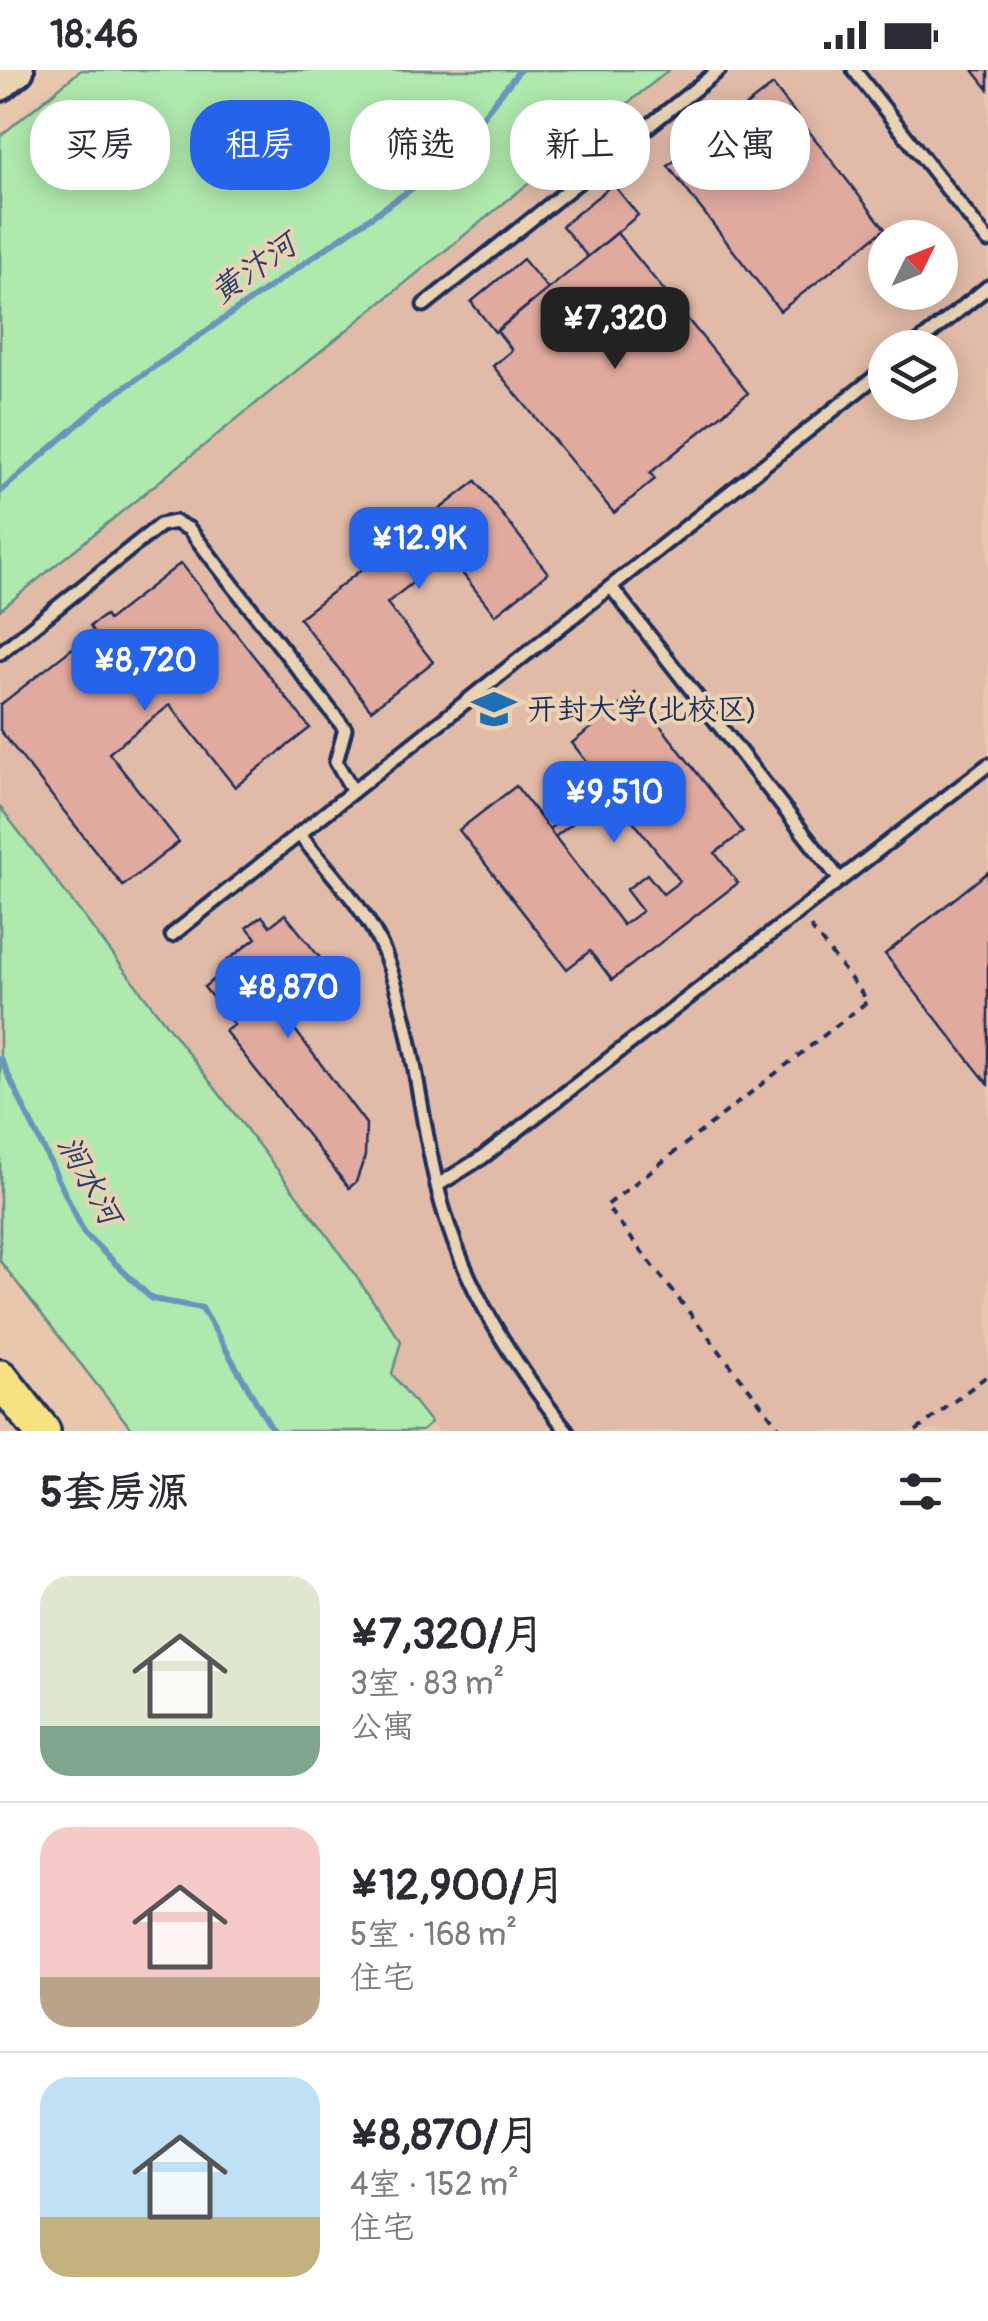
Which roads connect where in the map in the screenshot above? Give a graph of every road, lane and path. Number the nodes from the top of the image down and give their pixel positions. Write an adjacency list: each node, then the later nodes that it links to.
1 (18, 70): 4 (main road)
2 (719, 70): 7 (lane)
3 (854, 70): 5 (lane)
4 (0, 84)
5 (988, 241)
6 (988, 287): 8 (lane)
7 (424, 305)
8 (934, 330)
9 (868, 383): 10 (lane)
10 (611, 587): 13 (lane); 15 (lane)
11 (0, 653): 13 (lane)
12 (988, 765): 15 (lane)
13 (353, 791): 14 (lane)
14 (299, 834): 17 (lane); 18 (lane)
15 (840, 880): 16 (lane)
16 (798, 912): 18 (lane); 23 (path)
17 (172, 935)
18 (438, 1185): 22 (lane)
19 (988, 1375): 24 (path)
20 (0, 1378): 21 (main road)
21 (42, 1431)
22 (567, 1431)
23 (782, 1431)
24 (916, 1431)

